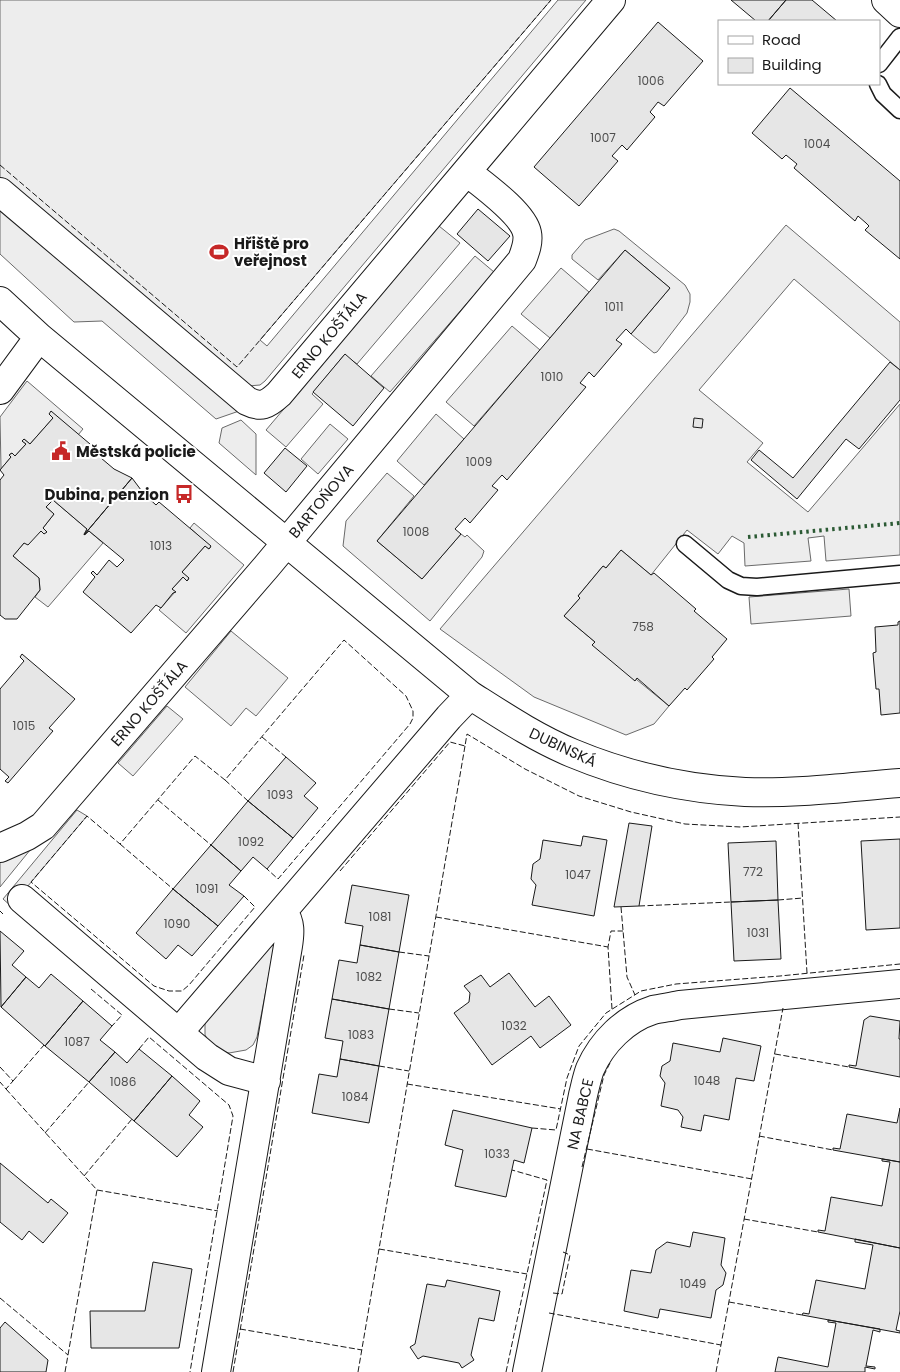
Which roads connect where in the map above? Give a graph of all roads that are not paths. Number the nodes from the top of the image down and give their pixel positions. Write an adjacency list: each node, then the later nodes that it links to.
1 (611, 0): 8 (street, ERNO KOŠŤÁLA)
2 (886, 0): 3 (street)
3 (900, 13)
4 (900, 37): 5 (lane)
5 (880, 63)
6 (878, 85): 7 (lane)
7 (900, 110)
8 (467, 172): 9 (street, ERNO KOŠŤÁLA); 13 (street, BARTOŇOVA)
9 (0, 192)
10 (0, 301): 11 (street, BARTOŇOVA)
11 (39, 337): 12 (street); 13 (street, BARTOŇOVA)
12 (0, 390)
13 (286, 543): 16 (street, DUBINSKÁ); 18 (street, ERNO KOŠŤÁLA)
14 (685, 544): 15 (lane)
15 (900, 574)
16 (470, 695): 17 (street, DUBINSKÁ); 20 (street)
17 (900, 783)
18 (0, 848)
19 (22, 899): 22 (street)
20 (283, 911): 22 (street); 23 (street)
21 (900, 984): 25 (street, NA BABCE)
22 (179, 1032): 23 (street)
23 (266, 1081): 24 (street)
24 (216, 1372)
25 (527, 1372)

